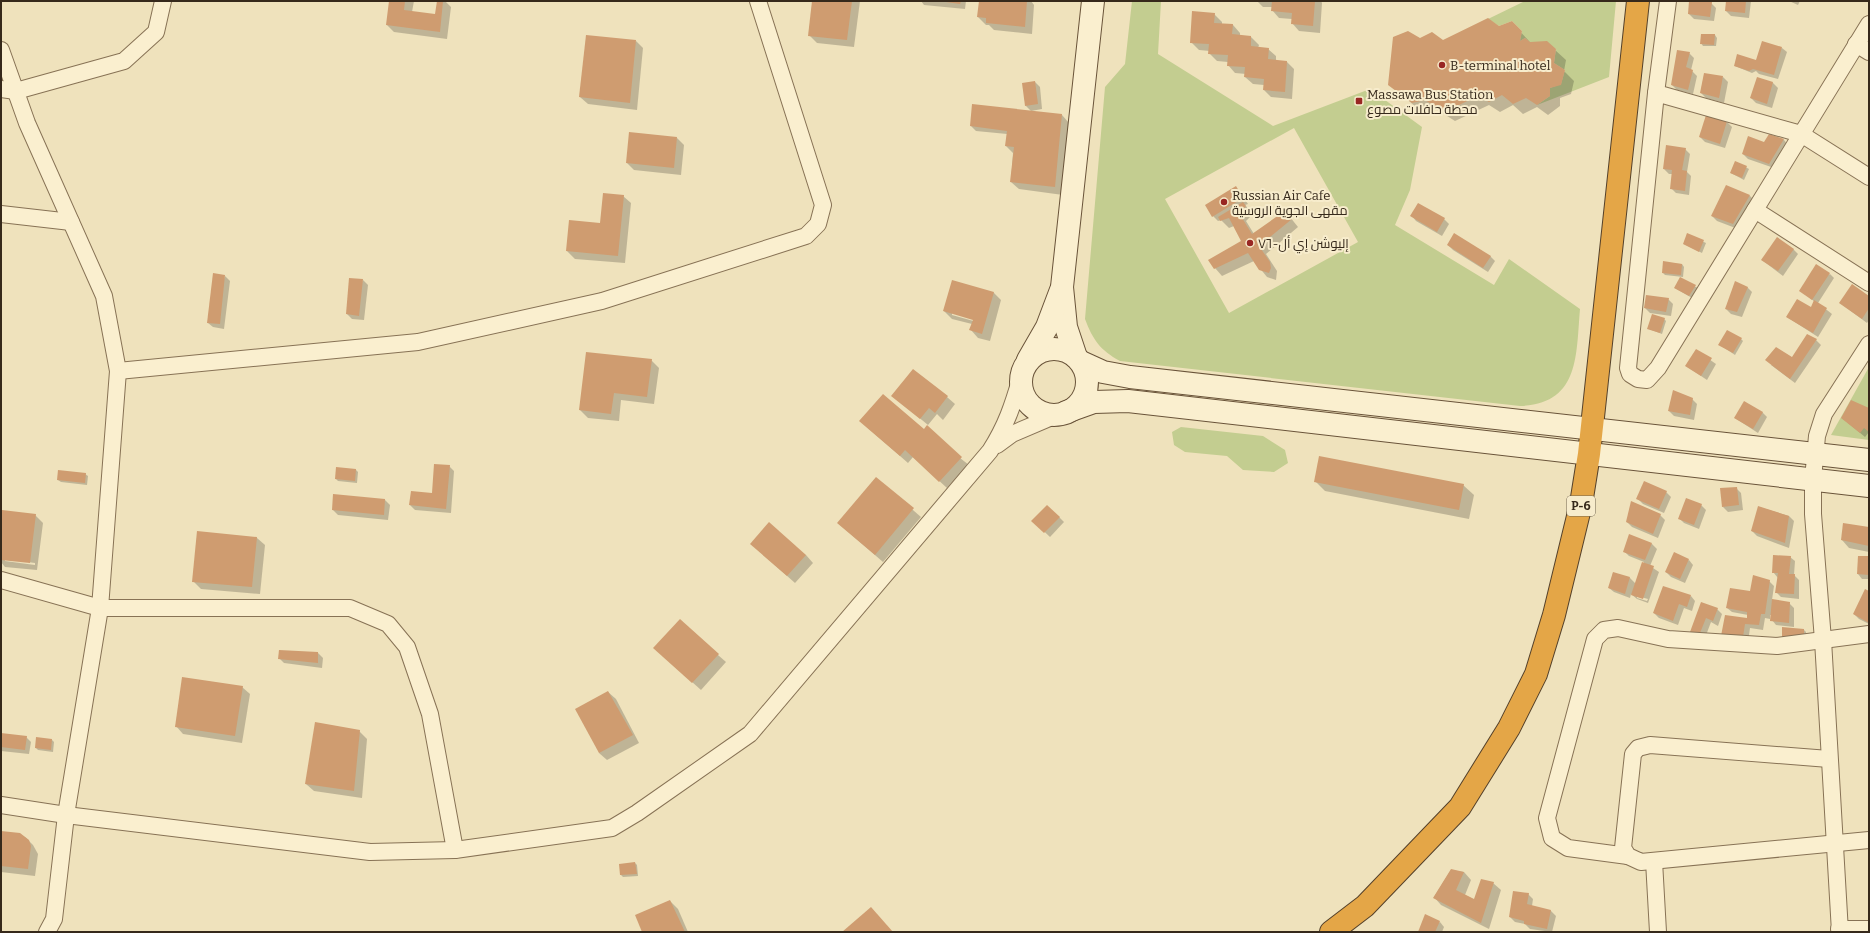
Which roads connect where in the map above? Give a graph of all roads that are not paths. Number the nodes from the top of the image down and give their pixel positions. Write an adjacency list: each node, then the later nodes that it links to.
1 (163, 1): 9 (street)
2 (758, 1): 21 (street)
3 (1093, 1): 17 (street)
4 (1638, 1): 23 (highway, P-6)
5 (1668, 1): 10 (street)
6 (1869, 24): 7 (street)
7 (1862, 48): 11 (street)
8 (1, 50): 9 (street)
9 (8, 90): 15 (street)
10 (1656, 93): 11 (street); 13 (street)
11 (1801, 134): 12 (street); 13 (street)
12 (1869, 177)
13 (1755, 210): 16 (street)
14 (1, 214): 15 (street)
15 (71, 222): 21 (street)
16 (1869, 282)
17 (1062, 287): 19 (street); 20 (street)
18 (1869, 344): 26 (street)
19 (1078, 359): 20 (street); 22 (street); 23 (street)
20 (1023, 370): 22 (street); 24 (street)
21 (118, 371): 31 (street)
22 (1063, 413): 24 (street); 25 (street)
23 (1592, 430): 25 (highway, P-6); 26 (street)
24 (990, 451): 39 (street)
25 (1589, 454): 28 (street); 45 (highway, P-6)
26 (1816, 454): 27 (street); 28 (street)
27 (1869, 460)
28 (1814, 479): 29 (street); 33 (street)
29 (1869, 486)
30 (1, 580): 31 (street)
31 (100, 608): 36 (street); 39 (street)
32 (1869, 634): 33 (street)
33 (1823, 640): 34 (street); 40 (street)
34 (1829, 759): 38 (street); 40 (street)
35 (1, 805): 36 (street)
36 (66, 815): 39 (street); 44 (street)
37 (1869, 840): 38 (street)
38 (1835, 844): 41 (street); 43 (street)
39 (455, 850)
40 (1628, 856): 41 (street)
41 (1654, 861): 46 (street)
42 (1869, 929): 43 (street)
43 (1840, 930)
44 (47, 932)
45 (1330, 932)
46 (1658, 932)

